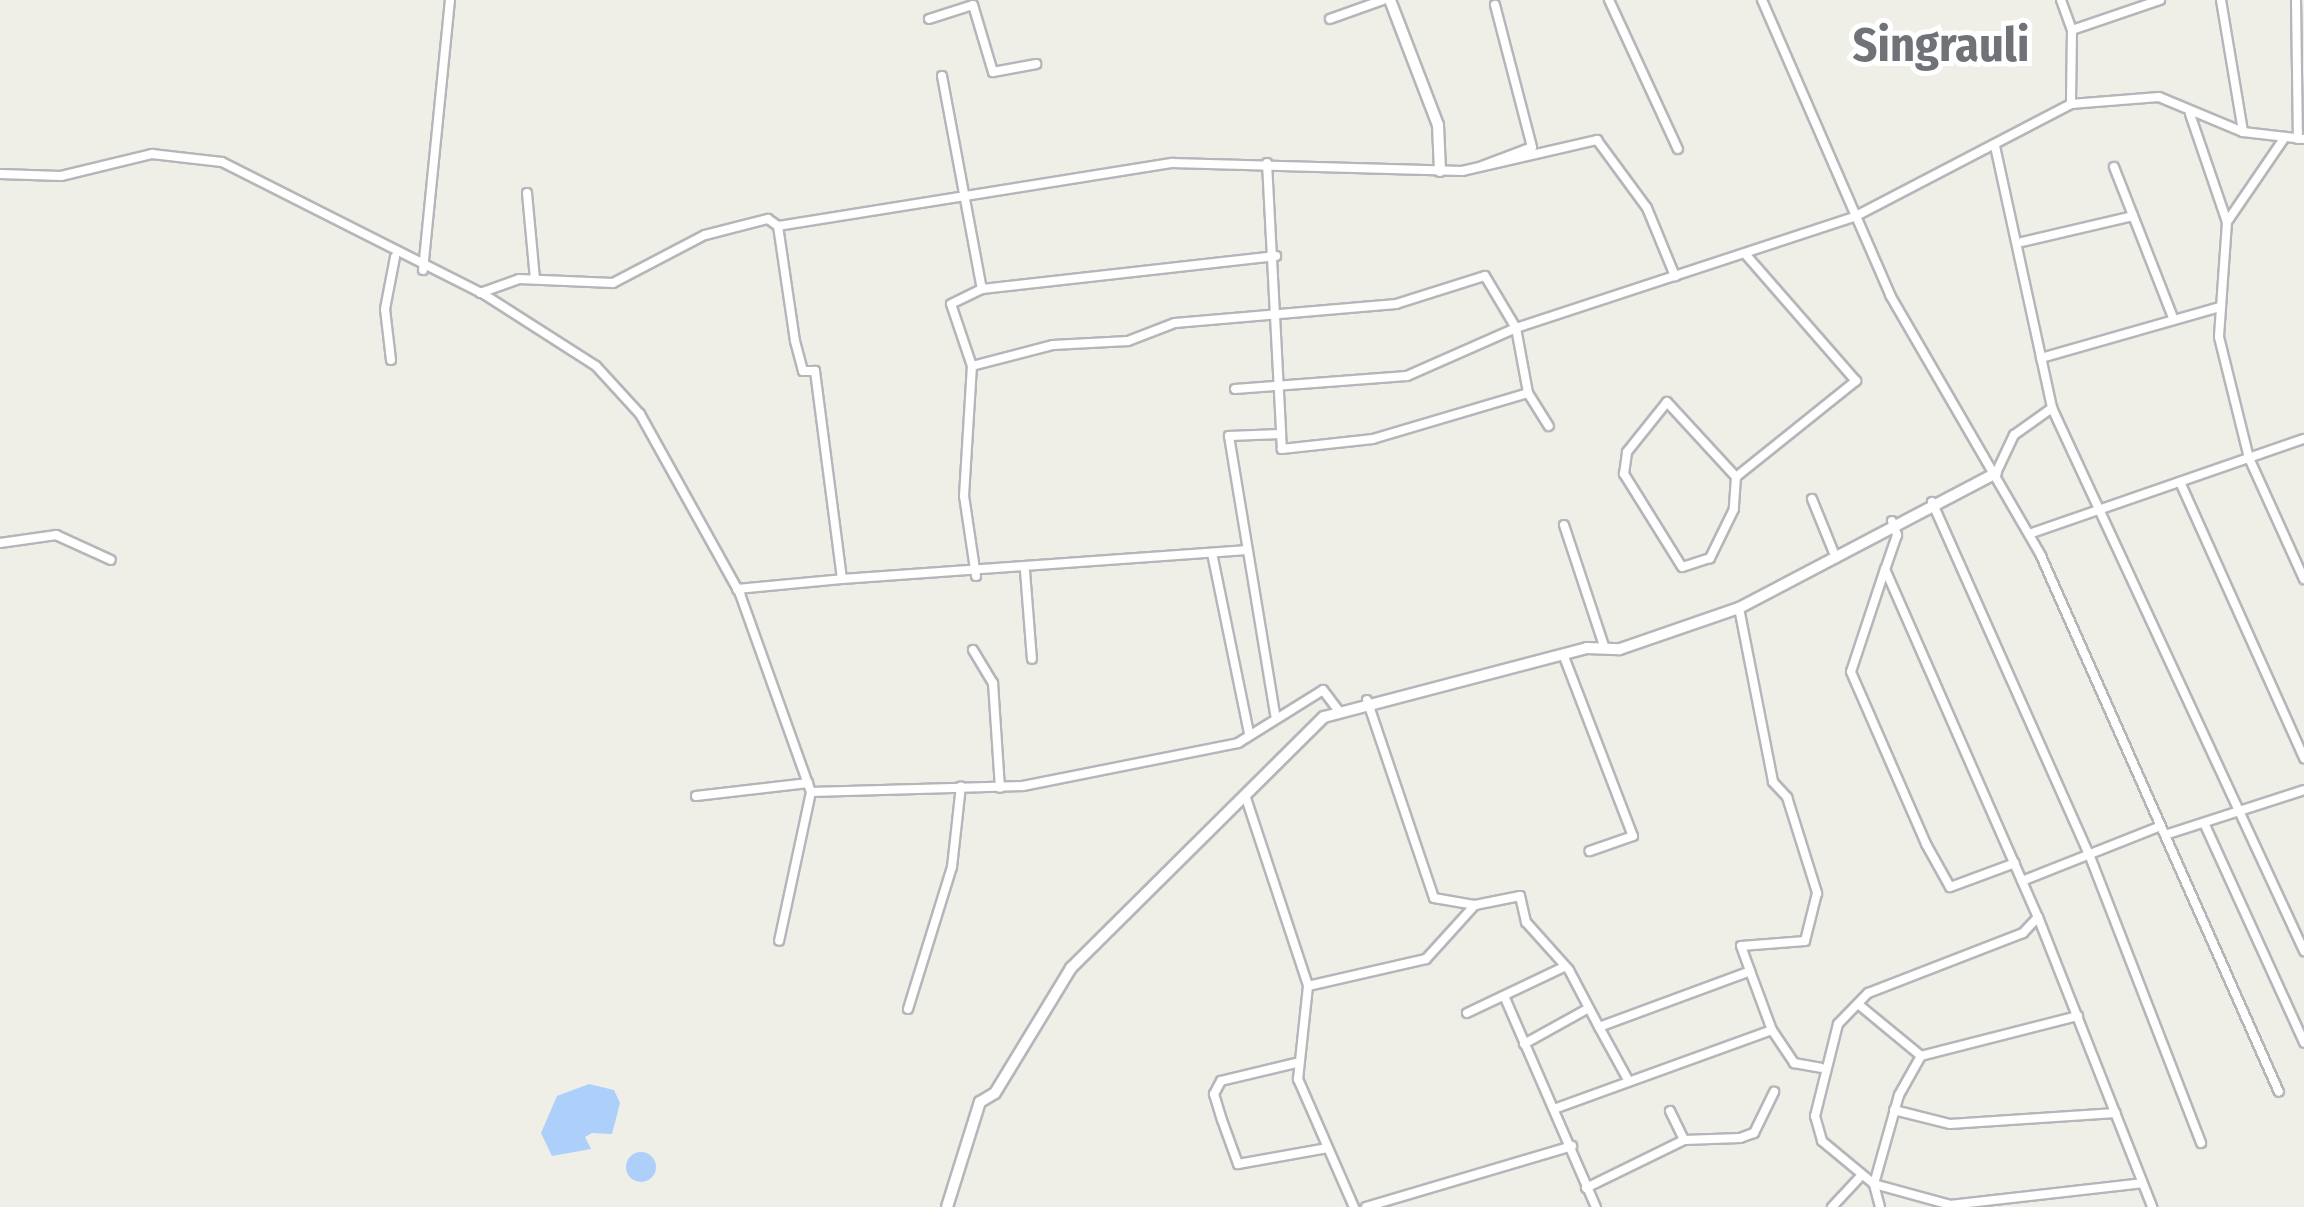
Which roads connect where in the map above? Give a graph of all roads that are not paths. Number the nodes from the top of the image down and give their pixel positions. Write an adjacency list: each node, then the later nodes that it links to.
1 (450, 0): 38 (street)
2 (1386, 0): 11 (street); 26 (street)
3 (1609, 0): 22 (street)
4 (1762, 0): 30 (street)
5 (2061, 0): 12 (street)
6 (2160, 0): 12 (street)
7 (2221, 0): 18 (street)
8 (2296, 0): 14 (street)
9 (1495, 5): 25 (street)
10 (929, 19): 13 (street)
11 (1330, 19)
12 (2072, 30): 16 (street)
13 (1036, 64)
14 (2300, 69): 20 (street)
15 (942, 76): 29 (street)
16 (2071, 104): 17 (street); 21 (street)
17 (2190, 114): 18 (street); 32 (street)
18 (2243, 132): 19 (street)
19 (2284, 137): 20 (street); 32 (street)
20 (2301, 139)
21 (1995, 146): 30 (street); 34 (street)
22 (1678, 149)
23 (1267, 163): 26 (street); 29 (street); 36 (street)
24 (2114, 167): 31 (street)
25 (1481, 168): 26 (street); 39 (street)
26 (1440, 170)
27 (0, 174): 37 (street)
28 (527, 194): 40 (street)
29 (967, 194): 33 (street); 41 (street)
30 (1856, 216): 35 (street); 58 (street)
31 (2133, 216): 34 (street); 45 (street)
32 (2227, 222): 43 (street)
33 (778, 226): 40 (street); 75 (street)
34 (2022, 242): 47 (street)
35 (1746, 255): 39 (street); 59 (street)
36 (1276, 256): 41 (street); 44 (street)
37 (394, 257): 38 (street); 48 (street)
38 (423, 270): 42 (street)
39 (1674, 276): 46 (street)
40 (535, 278): 42 (street)
41 (982, 289): 49 (street)
42 (480, 294): 77 (street)
43 (2220, 307): 45 (street); 57 (street)
44 (1278, 316): 46 (street); 49 (street); 50 (street)
45 (2174, 320): 47 (street)
46 (1516, 328): 50 (street); 52 (street)
47 (2042, 358): 53 (street)
48 (391, 360)
49 (972, 366): 74 (street)
50 (1280, 386): 51 (street); 55 (street)
51 (1235, 389)
52 (1528, 393): 54 (street); 55 (street)
53 (2052, 408): 58 (street); 63 (street)
54 (1549, 426)
55 (1281, 434): 68 (street)
56 (2304, 439): 57 (street)
57 (2248, 458): 60 (street); 76 (street)
58 (1996, 473): 62 (street); 66 (street)
59 (1736, 477): 59 (street)
60 (2180, 482): 63 (street); 87 (street)
61 (1812, 499): 70 (street)
62 (1932, 502): 64 (street); 98 (street)
63 (2105, 508): 66 (street); 94 (street)
64 (1892, 521): 70 (street); 72 (street)
65 (1564, 524): 79 (street)
66 (2029, 534): 96 (street)
67 (0, 543): 71 (street)
68 (1245, 550): 69 (street); 85 (street)
69 (1212, 553): 73 (street); 86 (street)
70 (1836, 558): 78 (street)
71 (111, 560)
72 (1885, 568): 99 (street); 99 (street)
73 (1025, 571): 74 (street); 82 (street)
74 (976, 576): 75 (street)
75 (842, 579): 77 (street)
76 (2304, 579)
77 (737, 590): 89 (street)
78 (1739, 608): 79 (street); 106 (street)
79 (1604, 646): 81 (street)
80 (973, 650): 90 (street)
81 (1563, 654): 83 (street); 97 (street)
82 (1032, 659)
83 (1367, 700): 84 (street); 101 (street)
84 (1338, 711): 85 (street); 91 (street)
85 (1275, 714): 86 (street)
86 (1249, 733): 90 (street)
87 (2304, 758)
88 (961, 786): 89 (street); 90 (street); 111 (street)
89 (810, 787): 93 (street); 103 (street)
90 (1000, 788)
91 (1244, 790): 107 (street); 137 (street)
92 (2304, 790): 94 (street)
93 (696, 796)
94 (2242, 810): 95 (street); 104 (street)
95 (2205, 824): 96 (street); 116 (street)
96 (2163, 830): 98 (street); 123 (street)
97 (1590, 851)
98 (2089, 854): 100 (street); 129 (street)
99 (2014, 863): 100 (street)
100 (2022, 881): 102 (street)
101 (1475, 905): 105 (street); 107 (street)
102 (2038, 918): 109 (street); 113 (street)
103 (778, 941)
104 (2304, 951)
105 (1564, 967): 108 (street); 110 (street)
106 (1750, 971): 114 (street); 115 (street)
107 (1308, 986): 119 (street)
108 (1505, 998): 112 (street); 117 (street)
109 (1858, 1004): 118 (street); 120 (street)
110 (1589, 1008): 114 (street); 117 (street)
111 (908, 1009)
112 (1467, 1013)
113 (2078, 1016): 118 (street); 127 (street)
114 (1598, 1027): 121 (street)
115 (1772, 1030): 120 (street); 121 (street)
116 (2304, 1042)
117 (1524, 1044): 124 (street)
118 (1920, 1056): 125 (street)
119 (1296, 1064): 131 (street); 131 (street)
120 (1821, 1068): 132 (street)
121 (1627, 1078): 124 (street)
122 (1774, 1092): 128 (street)
123 (2279, 1092)
124 (1556, 1108): 130 (street)
125 (1894, 1110): 127 (street); 134 (street)
126 (1670, 1111): 128 (street)
127 (2116, 1113): 133 (street)
128 (1684, 1140): 135 (street)
129 (2201, 1144)
130 (1572, 1146): 135 (street); 139 (street)
131 (1328, 1148): 138 (street)
132 (1860, 1176): 134 (street); 141 (street)
133 (2142, 1183): 136 (street); 143 (street)
134 (1874, 1184): 136 (street); 142 (street)
135 (1586, 1188): 140 (street)
136 (1948, 1206)
137 (947, 1207)
138 (1354, 1207)
139 (1366, 1207)
140 (1596, 1207)
141 (1832, 1207)
142 (1880, 1207)
143 (2152, 1207)

